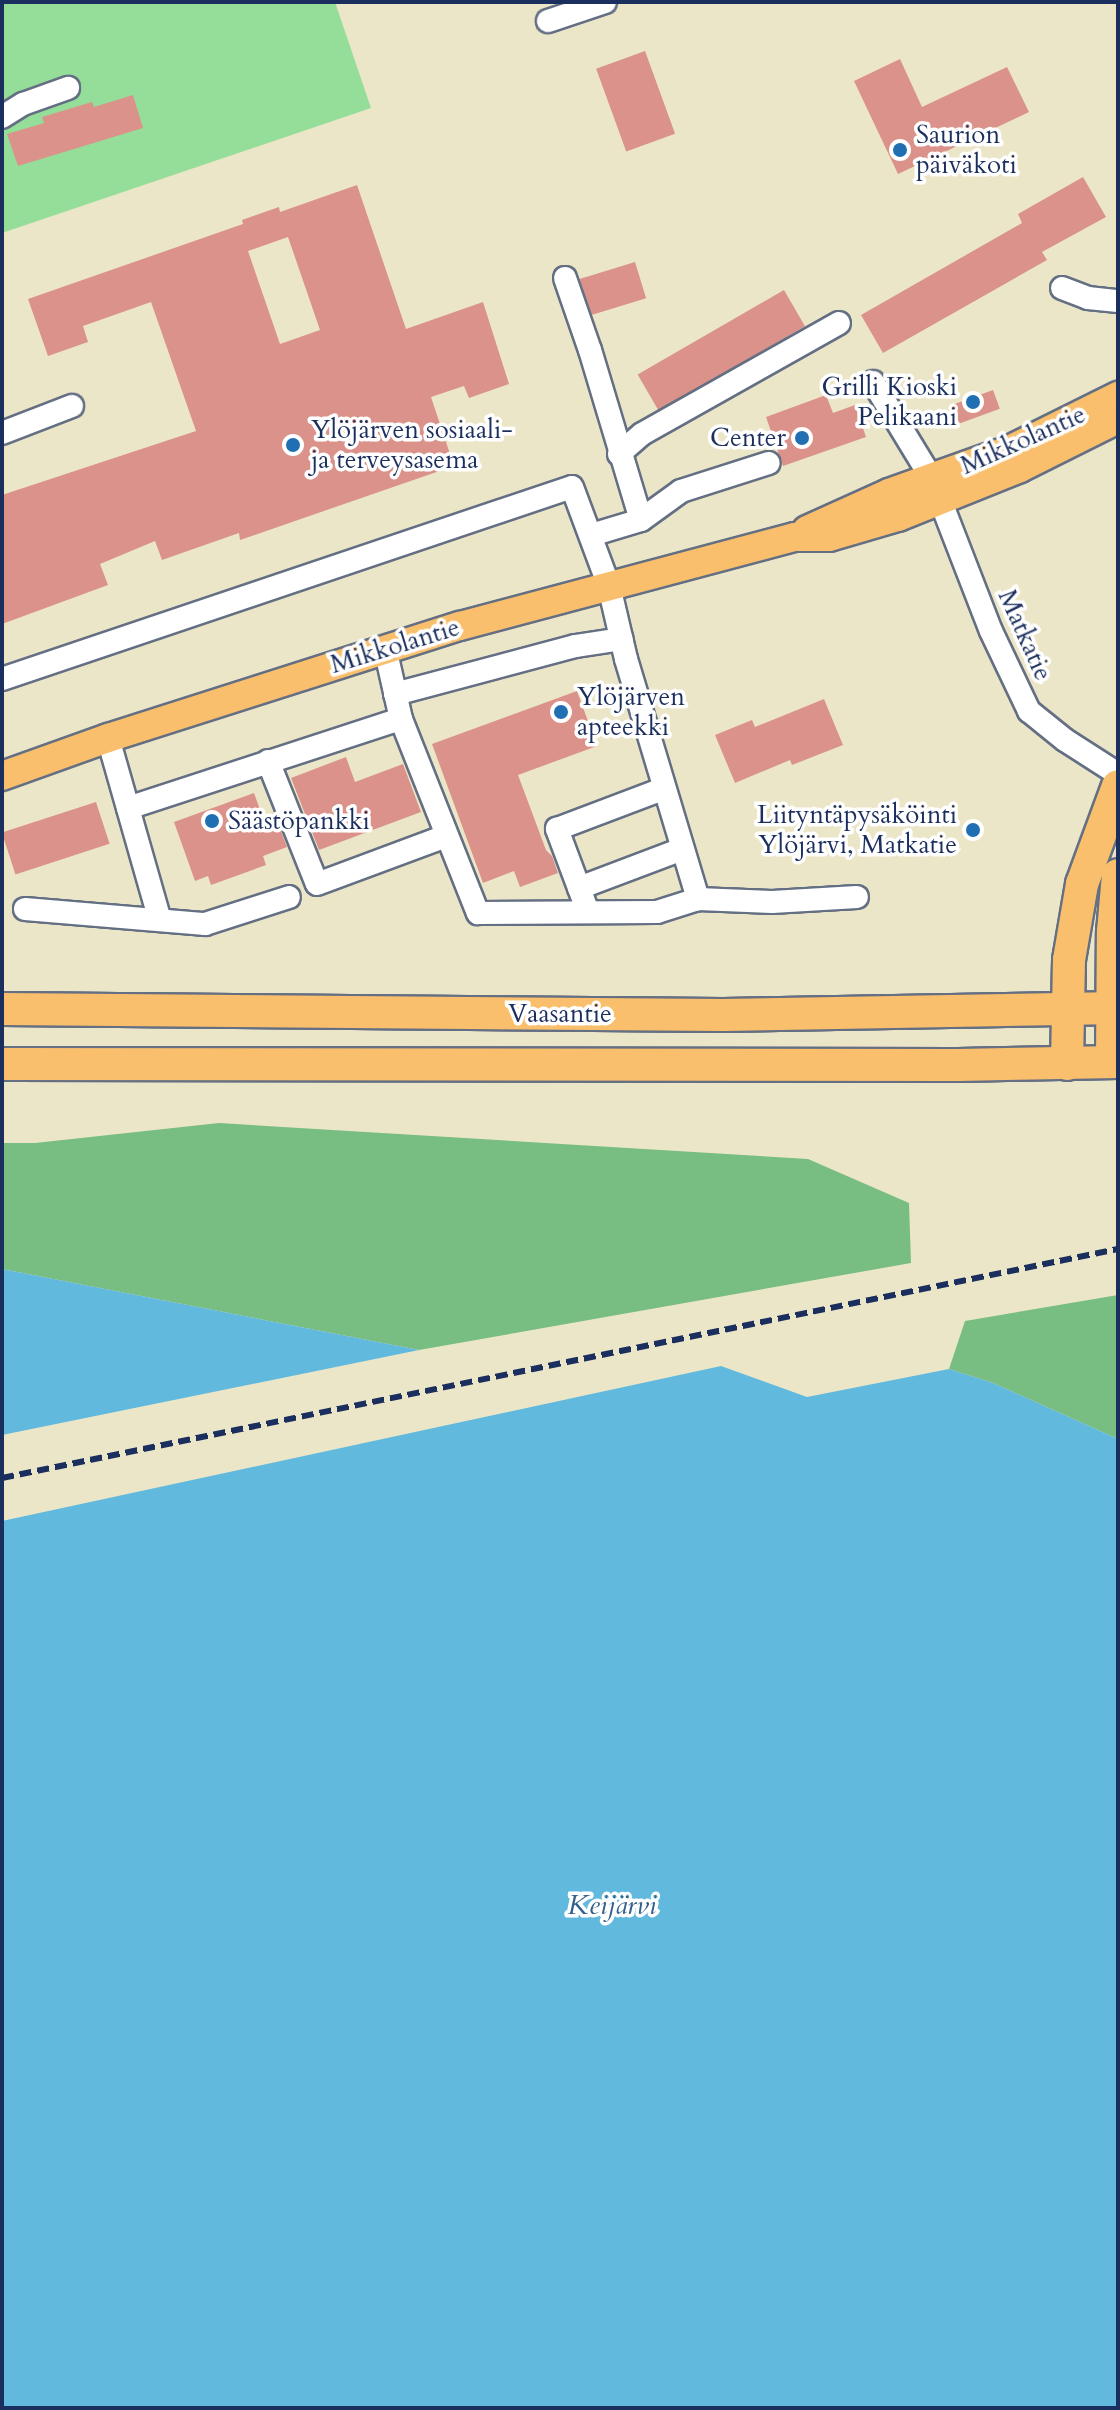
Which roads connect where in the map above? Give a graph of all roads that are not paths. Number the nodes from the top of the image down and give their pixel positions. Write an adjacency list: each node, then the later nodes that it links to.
1 (605, 2): 2 (street)
2 (578, 6): 3 (street)
3 (548, 21)
4 (68, 88): 5 (street)
5 (2, 117)
6 (565, 278): 15 (street)
7 (1062, 288): 8 (street)
8 (1118, 301)
9 (839, 323): 15 (street)
10 (873, 382): 17 (street, Matkatie)
11 (1118, 396): 17 (main road, Mikkolantie)
12 (72, 406): 14 (street)
13 (1118, 419): 17 (main road, Mikkolantie)
14 (2, 433)
15 (619, 454): 18 (street)
16 (769, 463): 18 (street)
17 (936, 489): 20 (main road, Mikkolantie); 28 (street, Matkatie)
18 (641, 520): 19 (street)
19 (591, 535): 20 (street); 23 (street)
20 (609, 586): 21 (street); 22 (main road, Mikkolantie)
21 (621, 639): 24 (street); 31 (street)
22 (385, 648): 24 (street); 26 (main road, Mikkolantie)
23 (2, 679)
24 (395, 694): 25 (street)
25 (401, 719): 27 (street); 33 (street)
26 (108, 738): 29 (main road, Mikkolantie); 32 (street)
27 (268, 761): 32 (street); 33 (street)
28 (1118, 774)
29 (2, 776)
30 (1118, 786): 45 (highway)
31 (663, 789): 34 (street); 36 (street)
32 (128, 808): 42 (street)
33 (446, 836): 41 (street)
34 (682, 849): 36 (street); 39 (street)
35 (1118, 875): 43 (highway)
36 (579, 888): 41 (street)
37 (289, 897): 42 (street)
38 (857, 897): 39 (street)
39 (698, 899): 41 (street)
40 (25, 909): 42 (street)
41 (588, 912)
42 (160, 920)
43 (1115, 1008): 45 (highway, Vaasantie); 46 (highway)
44 (2, 1009): 45 (highway, Vaasantie)
45 (1066, 1010): 48 (highway)
46 (1115, 1062): 48 (highway, Vaasantie)
47 (2, 1064): 48 (highway, Vaasantie)
48 (1067, 1064)

